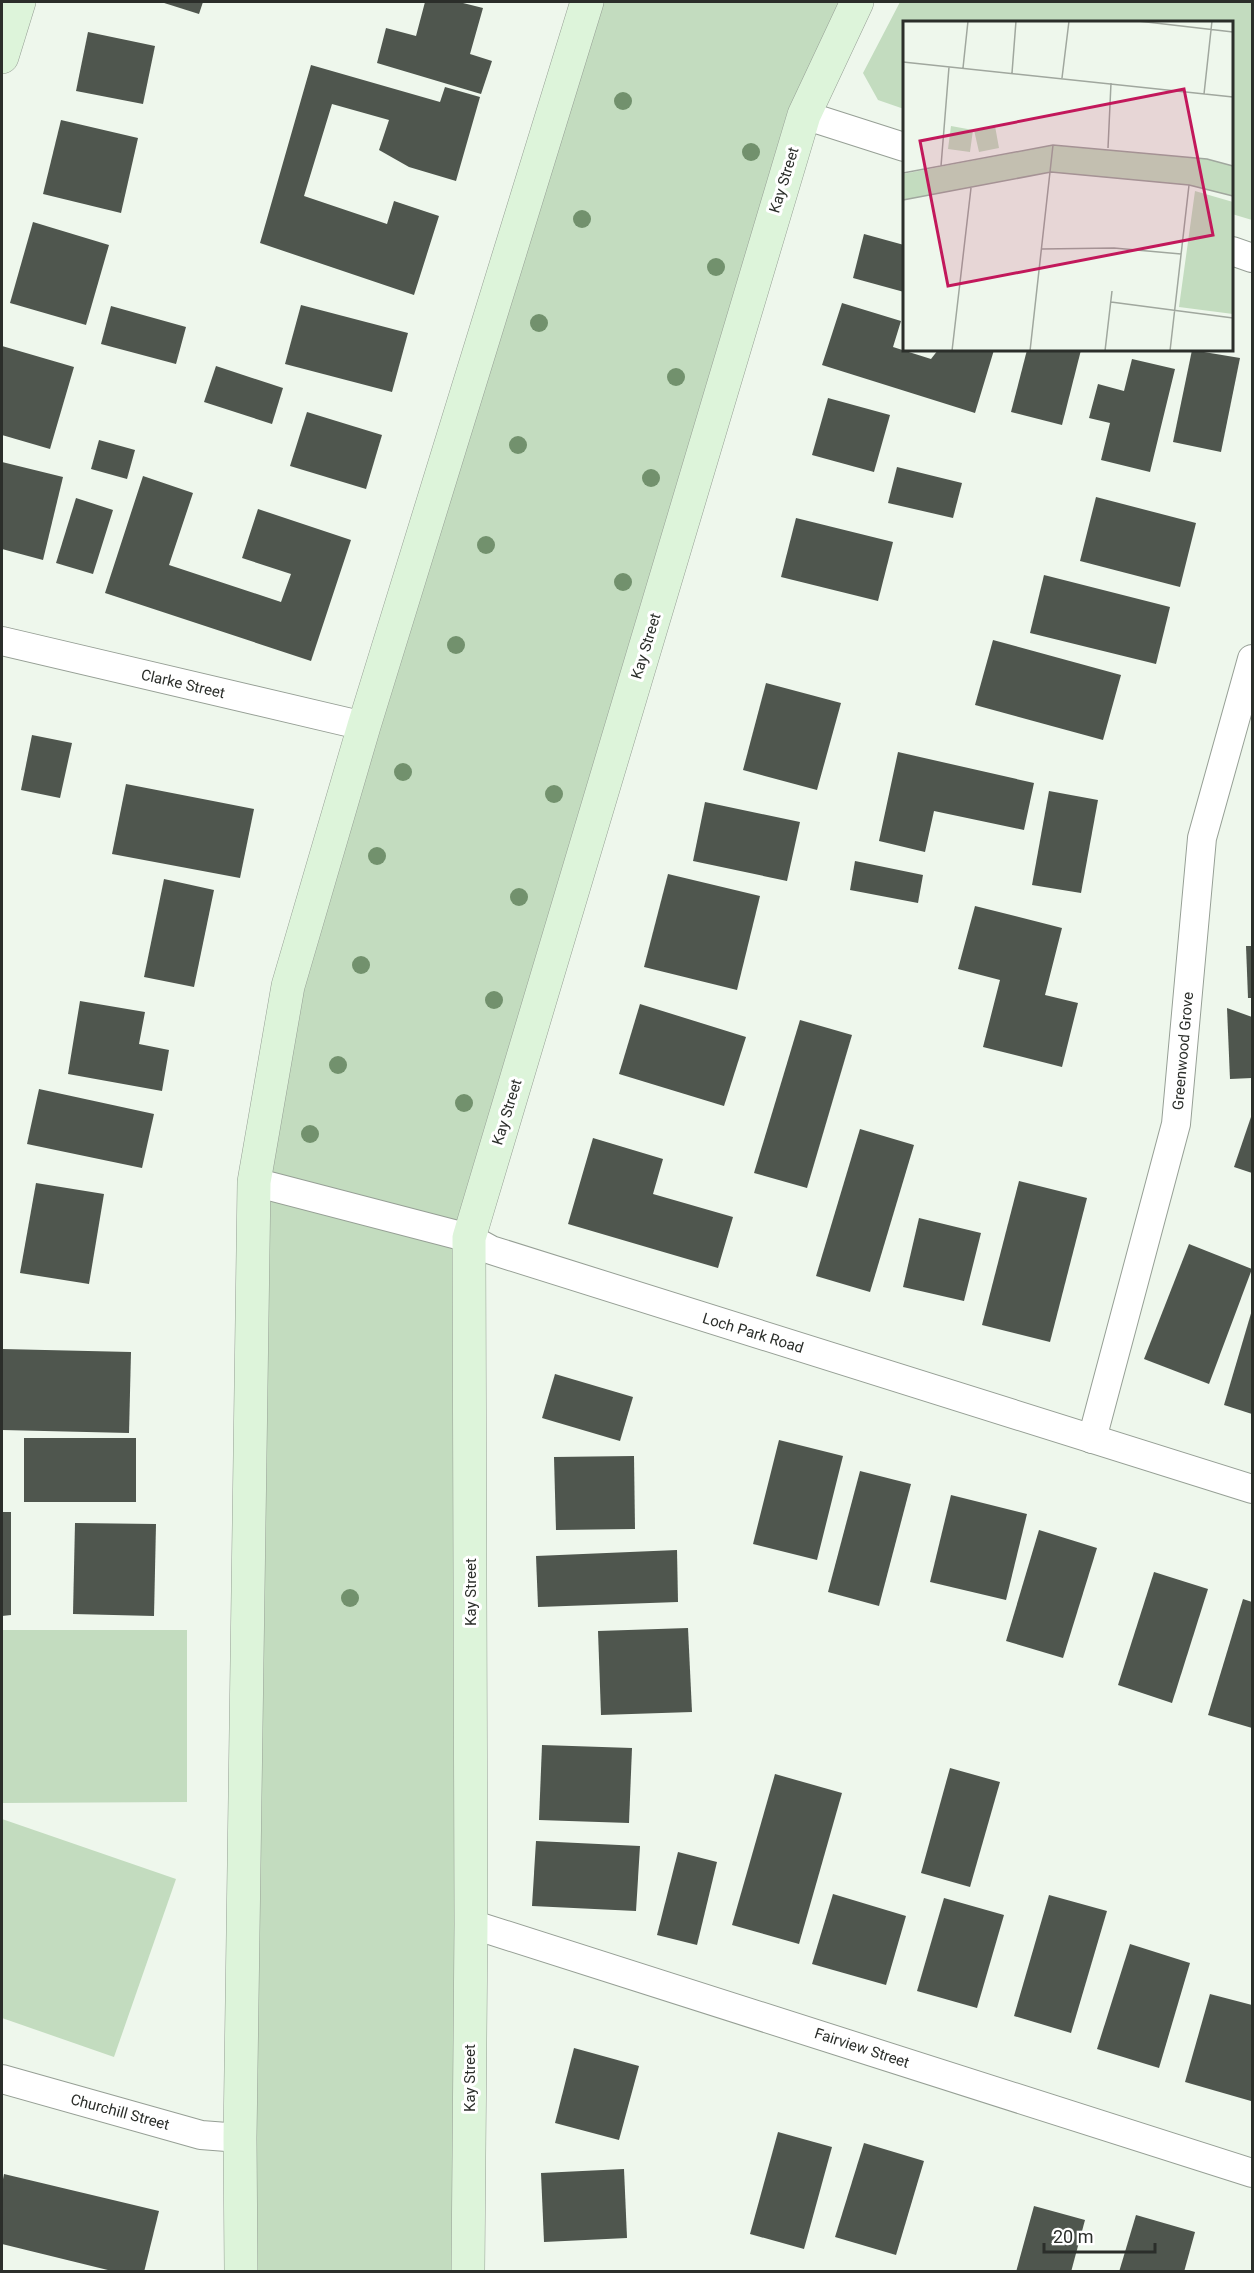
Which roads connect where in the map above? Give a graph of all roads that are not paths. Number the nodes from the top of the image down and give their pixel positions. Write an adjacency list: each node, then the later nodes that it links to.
1 (19, 2): 4 (street)
2 (587, 2): 11 (street)
3 (857, 2): 5 (street, Kay Street)
4 (2, 57)
5 (804, 115): 6 (street); 13 (street, Kay Street)
6 (903, 147)
7 (1233, 251): 8 (street)
8 (1252, 258)
9 (2, 641): 11 (street, Clarke Street)
10 (1252, 659): 14 (street, Greenwood Grove)
11 (364, 726): 12 (street)
12 (254, 1182): 13 (street, Loch Park Road); 18 (street)
13 (470, 1238): 14 (street, Loch Park Road); 16 (street, Kay Street)
14 (1092, 1439): 15 (street, Loch Park Road)
15 (1252, 1489)
16 (471, 1924): 19 (street, Fairview Street); 21 (street, Kay Street)
17 (2, 2079): 18 (street, Churchill Street)
18 (240, 2138): 20 (street)
19 (1252, 2173)
20 (241, 2271)
21 (468, 2271)

